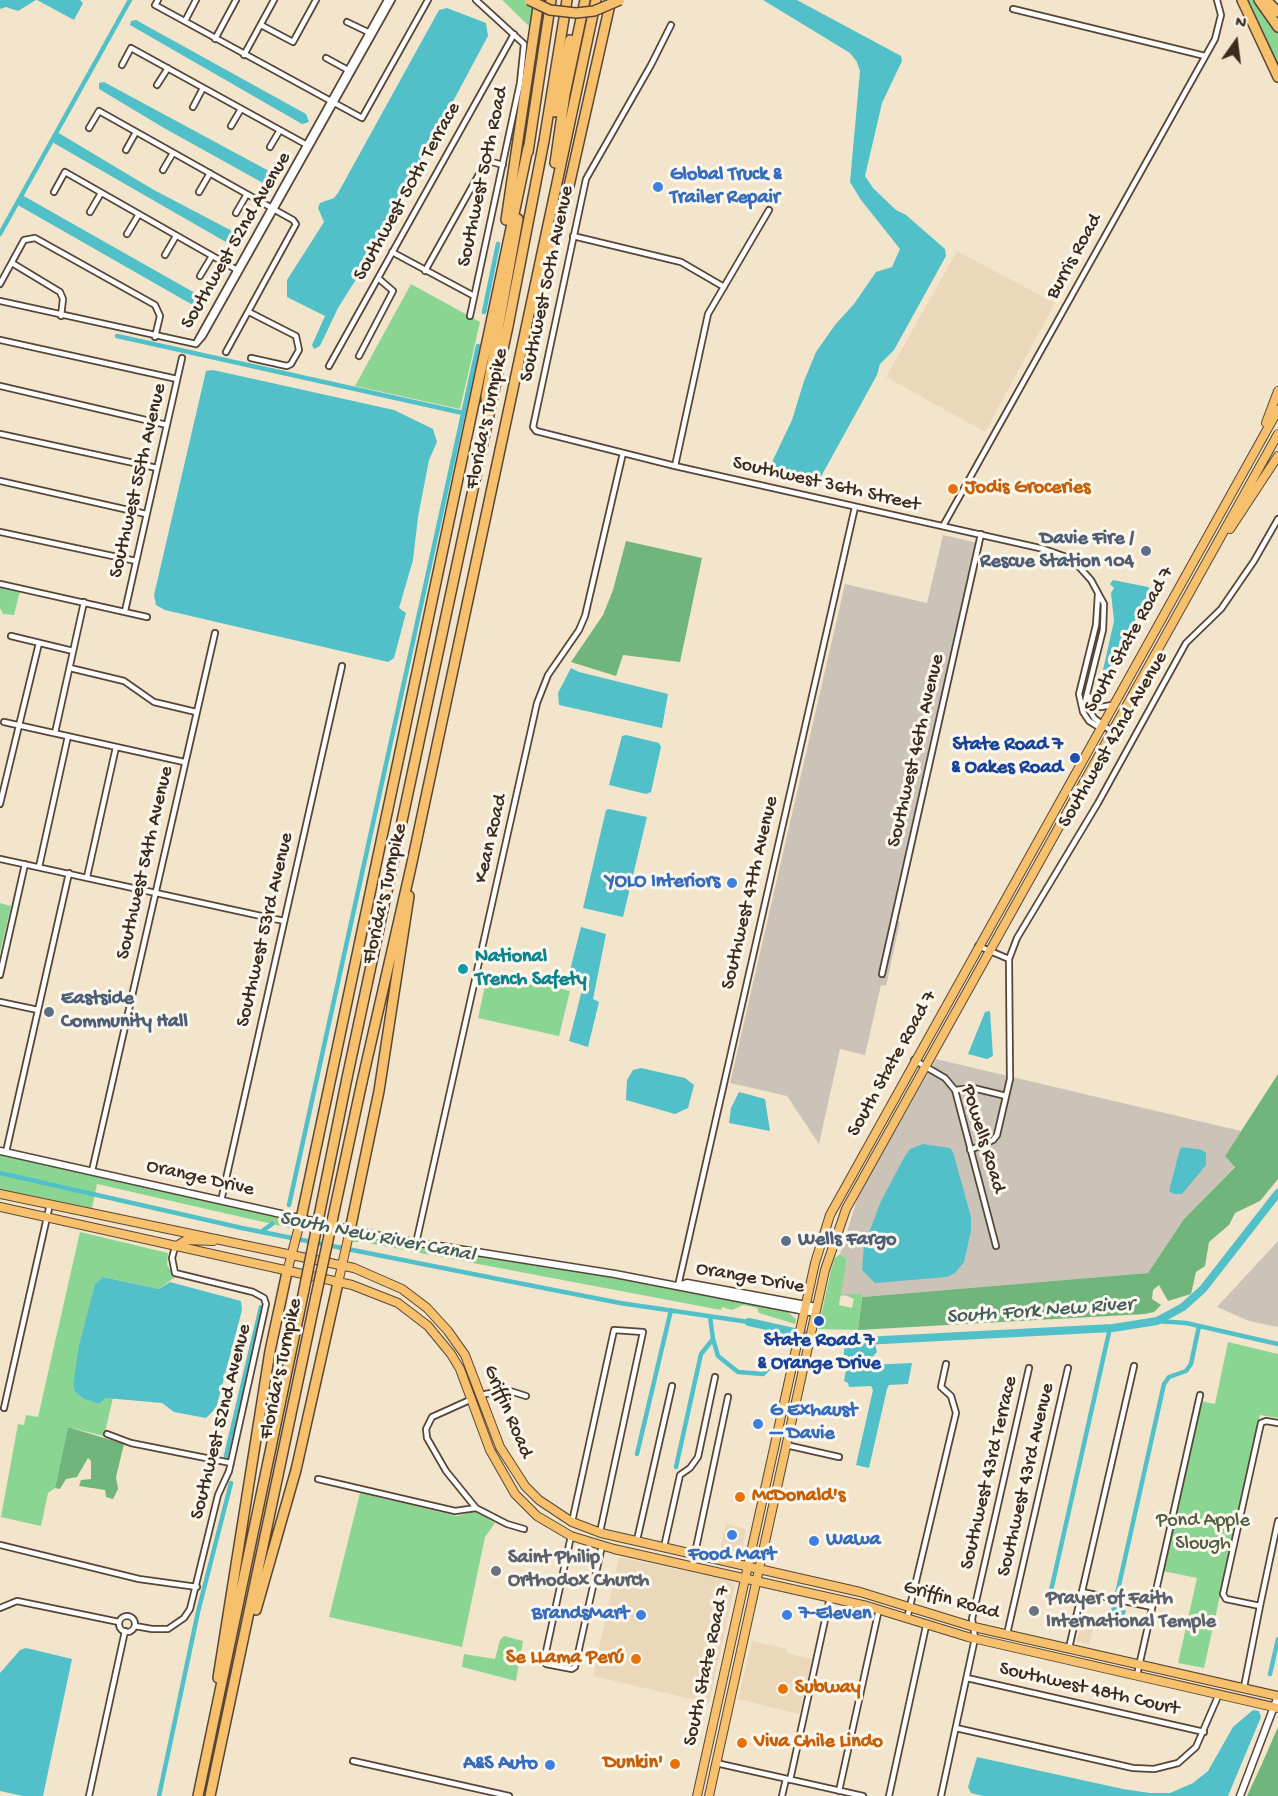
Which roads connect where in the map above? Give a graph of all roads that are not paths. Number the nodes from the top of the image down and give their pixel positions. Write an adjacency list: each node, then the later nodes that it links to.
1 (196, 0): 25 (street)
2 (236, 0): 32 (street)
3 (274, 0): 27 (street)
4 (316, 0): 27 (street)
5 (387, 0): 30 (street, Southwest 52nd Avenue)
6 (392, 0): 30 (street, Southwest 52nd Avenue)
7 (428, 0): 42 (street)
8 (476, 0): 31 (street)
9 (529, 0): 17 (highway, bridge)
10 (539, 0): 84 (highway)
11 (551, 0): 52 (highway)
12 (567, 0): 49 (highway, Florida's Turnpike)
13 (579, 0): 49 (highway)
14 (585, 0): 62 (highway)
15 (596, 0): 62 (highway, Florida's Turnpike)
16 (611, 0): 91 (highway)
17 (620, 0)
18 (1217, 0): 34 (street, Burris Road)
19 (1242, 0): 39 (highway)
20 (1258, 0): 29 (highway)
21 (1266, 0): 24 (highway)
22 (157, 2): 25 (street)
23 (1013, 9): 34 (street)
24 (1278, 12)
25 (185, 21): 32 (street)
26 (347, 22): 30 (street)
27 (261, 25): 33 (street)
28 (671, 25): 70 (street, Southwest 50th Avenue)
29 (1278, 27)
30 (370, 33): 38 (street, Southwest 52nd Avenue)
31 (514, 34): 55 (street, Southwest 50th Road); 71 (street, Southwest 50th Terrace)
32 (214, 39): 33 (street)
33 (244, 55): 42 (street)
34 (1205, 56): 113 (street, Burris Road)
35 (326, 58): 38 (street)
36 (122, 65): 37 (street)
37 (168, 68): 40 (street); 41 (street)
38 (349, 71): 42 (street, Southwest 52nd Avenue)
39 (1278, 76)
40 (157, 85)
41 (203, 88): 43 (street); 44 (street)
42 (331, 103): 50 (street, Southwest 52nd Avenue)
43 (193, 106)
44 (241, 108): 45 (street); 47 (street)
45 (231, 126)
46 (89, 129): 48 (street)
47 (280, 130): 50 (street); 51 (street)
48 (136, 132): 53 (street); 54 (street)
49 (544, 141): 99 (highway, Florida's Turnpike)
50 (307, 145): 63 (street, Southwest 52nd Avenue)
51 (270, 147)
52 (528, 148): 84 (highway); 99 (highway)
53 (126, 150)
54 (173, 153): 56 (street); 57 (street)
55 (502, 165): 76 (street); 81 (street, Southwest 50th Road)
56 (163, 170)
57 (210, 173): 59 (street); 61 (street)
58 (54, 192): 60 (street)
59 (199, 192)
60 (101, 193): 65 (street); 67 (street)
61 (247, 194): 63 (street); 66 (street)
62 (553, 196): 91 (highway, Florida's Turnpike)
63 (272, 209): 75 (street, Southwest 52nd Avenue); 83 (street)
64 (769, 210): 80 (street)
65 (90, 212)
66 (236, 213)
67 (139, 214): 68 (street); 69 (street)
68 (128, 234)
69 (176, 236): 72 (street); 73 (street)
70 (573, 236): 80 (street); 101 (street, Southwest 50th Avenue)
71 (392, 252): 76 (street); 78 (street, Southwest 50th Terrace)
72 (165, 255)
73 (212, 256): 75 (street); 77 (street)
74 (12, 263): 79 (street); 85 (street); 87 (street)
75 (238, 270): 87 (street, Southwest 52nd Avenue)
76 (426, 271): 81 (street)
77 (200, 276)
78 (378, 278): 90 (street); 94 (street, Southwest 50th Terrace)
79 (0, 284)
80 (723, 287): 107 (street)
81 (474, 296): 86 (street, Southwest 50th Road)
82 (0, 301): 85 (street)
83 (249, 312): 89 (street); 93 (street)
84 (491, 313): 174 (highway)
85 (62, 316): 87 (street)
86 (470, 316)
87 (155, 337)
88 (0, 340): 95 (street)
89 (226, 352)
90 (359, 356)
91 (521, 356): 148 (highway, Florida's Turnpike)
92 (182, 358): 95 (street, Southwest 55th Avenue)
93 (251, 358)
94 (329, 366)
95 (177, 379): 100 (street, Southwest 55th Avenue)
96 (0, 386): 100 (street)
97 (1278, 391): 104 (main road)
98 (1278, 410): 104 (main road, South State Road 7)
99 (488, 421): 249 (highway, Florida's Turnpike, bridge)
100 (167, 424): 108 (street, Southwest 55th Avenue)
101 (533, 427): 105 (street, Southwest 36th Street)
102 (0, 434): 108 (street)
103 (1278, 434): 117 (main road, South State Road 7)
104 (1257, 447): 132 (main road, South State Road 7)
105 (623, 453): 107 (street, Southwest 36th Street); 178 (street, Kean Road)
106 (1278, 456): 117 (main road)
107 (675, 466): 110 (street, Southwest 36th Street)
108 (157, 468): 111 (street, Southwest 55th Avenue)
109 (0, 481): 111 (street)
110 (855, 507): 113 (street, Southwest 36th Street); 185 (street, Southwest 47th Avenue)
111 (146, 514): 116 (street, Southwest 55th Avenue)
112 (1278, 519): 155 (street, Southwest 42nd Avenue)
113 (943, 526): 115 (street, Southwest 36th Street)
114 (0, 532): 116 (street)
115 (981, 534): 119 (street, Southwest 36th Street); 156 (street, Southwest 46th Avenue)
116 (136, 561): 121 (street, Southwest 55th Avenue)
117 (1201, 570): 137 (main road, South State Road 7)
118 (0, 584): 120 (street)
119 (1098, 594): 125 (street); 127 (street, Southwest 36th Street)
120 (84, 602): 121 (street); 128 (street)
121 (125, 611): 122 (street)
122 (147, 616)
123 (215, 633): 133 (street, Southwest 54th Avenue)
124 (11, 636): 126 (street)
125 (1093, 638): 127 (street); 136 (street)
126 (39, 643): 128 (street); 135 (street)
127 (1098, 649): 131 (street, Southwest 36th Street)
128 (73, 651): 130 (street)
129 (342, 666): 152 (street, Southwest 53rd Avenue)
130 (70, 668): 133 (street); 138 (street)
131 (1087, 691): 132 (street); 136 (street)
132 (1113, 705): 136 (main road, South State Road 7)
133 (196, 712): 141 (street, Southwest 54th Avenue)
134 (4, 722): 135 (street)
135 (19, 725): 138 (street); 142 (street)
136 (1101, 726): 137 (street); 143 (main road, South State Road 7)
137 (1111, 731): 144 (main road, South State Road 7)
138 (55, 733): 139 (street)
139 (68, 736): 140 (street); 147 (street)
140 (116, 747): 141 (street); 150 (street)
141 (184, 762): 151 (street, Southwest 54th Avenue)
142 (0, 804)
143 (1042, 832): 144 (main road); 153 (main road, South State Road 7)
144 (1043, 852): 154 (main road, South State Road 7)
145 (0, 859): 146 (street)
146 (25, 864): 147 (street); 157 (street)
147 (39, 867): 149 (street)
148 (411, 867): 176 (highway); 240 (highway, Florida's Turnpike, bridge)
149 (69, 873): 150 (street); 159 (street)
150 (87, 877): 151 (street)
151 (154, 892): 152 (street); 167 (street, Southwest 54th Avenue)
152 (284, 921): 170 (street, Southwest 53rd Avenue)
153 (978, 946): 154 (street); 160 (main road, South State Road 7)
154 (988, 951): 155 (street); 161 (main road, South State Road 7)
155 (1009, 959): 163 (street)
156 (882, 974)
157 (0, 975)
158 (0, 1002): 159 (street)
159 (38, 1010): 165 (street)
160 (914, 1060): 161 (street, Powells Road); 166 (main road, South State Road 7)
161 (923, 1066): 162 (street, Powells Road); 168 (main road, South State Road 7)
162 (955, 1090): 163 (street); 164 (street, Powells Road)
163 (1006, 1096): 164 (street)
164 (970, 1150): 180 (street, Powells Road)
165 (3, 1151): 167 (street, Orange Drive)
166 (852, 1170): 168 (main road); 188 (main road, South State Road 7)
167 (92, 1171): 170 (street, Orange Drive)
168 (854, 1193): 189 (main road, South State Road 7)
169 (0, 1194): 171 (main road, Griffin Road)
170 (221, 1201): 174 (street, Orange Drive)
171 (50, 1204): 173 (street); 175 (main road, Griffin Road)
172 (0, 1207): 173 (main road, Griffin Road)
173 (47, 1217): 179 (main road, Griffin Road); 201 (street)
174 (301, 1219): 176 (street, Orange Drive); 181 (main road)
175 (165, 1228): 177 (main road, Griffin Road); 179 (main road)
176 (350, 1230): 178 (street, Orange Drive); 182 (main road)
177 (229, 1241): 179 (main road); 181 (main road, Griffin Road)
178 (416, 1243): 185 (street, Orange Drive)
179 (175, 1246): 183 (main road, Griffin Road); 207 (street, Southwest 52nd Avenue)
180 (996, 1246)
181 (294, 1251): 182 (main road, Griffin Road); 183 (main road)
182 (343, 1262): 184 (main road); 196 (main road, Griffin Road)
183 (286, 1272): 184 (main road, Griffin Road); 249 (highway)
184 (338, 1283): 200 (main road, Griffin Road); 240 (highway)
185 (678, 1286): 186 (street, Orange Drive); 187 (street, Orange Drive)
186 (746, 1293): 187 (street); 188 (street, Orange Drive)
187 (734, 1299): 188 (street, Orange Drive)
188 (805, 1308): 189 (street, Orange Drive); 202 (main road, South State Road 7)
189 (816, 1310): 205 (main road, South State Road 7)
190 (946, 1364): 230 (street)
191 (1134, 1366): 225 (street)
192 (1029, 1368): 236 (street, Southwest 43rd Terrace)
193 (1068, 1368): 238 (street, Southwest 43rd Avenue)
194 (715, 1377): 218 (street)
195 (672, 1386): 215 (street)
196 (480, 1395): 198 (street); 200 (street); 211 (main road, Griffin Road)
197 (1200, 1395): 228 (street)
198 (526, 1396)
199 (728, 1397): 219 (street)
200 (471, 1400): 209 (street); 214 (main road, Griffin Road)
201 (4, 1408)
202 (778, 1423): 205 (main road); 220 (main road, South State Road 7)
203 (1278, 1423): 227 (street)
204 (107, 1434): 207 (street)
205 (786, 1445): 206 (street); 221 (main road, South State Road 7)
206 (839, 1457)
207 (231, 1463): 224 (street, Southwest 52nd Avenue)
208 (318, 1479): 209 (street)
209 (476, 1508): 212 (street)
210 (1278, 1521): 227 (street)
211 (572, 1522): 213 (main road, Griffin Road); 213 (street)
212 (524, 1529)
213 (600, 1532): 215 (main road, Griffin Road)
214 (571, 1536): 217 (main road, Griffin Road); 217 (street)
215 (637, 1540): 218 (main road, Griffin Road)
216 (0, 1545): 224 (street)
217 (602, 1546): 222 (main road, Griffin Road)
218 (664, 1547): 219 (main road, Griffin Road)
219 (696, 1553): 220 (main road, Griffin Road)
220 (746, 1565): 221 (main road, Griffin Road); 222 (main road, South State Road 7)
221 (758, 1568): 223 (main road, South State Road 7); 230 (main road, Griffin Road)
222 (744, 1577): 223 (main road, Griffin Road); 252 (main road, South State Road 7)
223 (756, 1580): 226 (main road, Griffin Road); 255 (main road, South State Road 7)
224 (197, 1587): 234 (street, Southwest 52nd Avenue)
225 (1082, 1592): 228 (street); 241 (street)
226 (830, 1597): 231 (main road, Griffin Road); 257 (street)
227 (1260, 1606): 245 (street)
228 (1152, 1607): 242 (street)
229 (0, 1608): 233 (street)
230 (910, 1608): 232 (street); 236 (main road, Griffin Road)
231 (879, 1609): 232 (main road, Griffin Road); 258 (street)
232 (907, 1619): 235 (main road, Griffin Road)
233 (119, 1622): 234 (street); 237 (street)
234 (135, 1626): 237 (street)
235 (926, 1626): 239 (main road, Griffin Road); 267 (street)
236 (974, 1627): 238 (main road, Griffin Road); 239 (street, Southwest 43rd Terrace)
237 (125, 1632): 259 (street)
238 (1007, 1634): 241 (main road, Griffin Road)
239 (975, 1638): 243 (main road, Griffin Road); 244 (street, Southwest 43rd Terrace)
240 (242, 1648): 261 (highway, Florida's Turnpike)
241 (1069, 1648): 242 (main road, Griffin Road)
242 (1140, 1664): 243 (street); 245 (main road, Griffin Road)
243 (1137, 1675): 246 (main road, Griffin Road)
244 (967, 1678): 250 (street, Southwest 43rd Terrace); 251 (street, Southwest 48th Court)
245 (1244, 1687): 247 (main road, Griffin Road)
246 (1220, 1694): 248 (main road, Griffin Road); 251 (street)
247 (1278, 1696): 248 (street)
248 (1276, 1707): 269 (street)
249 (216, 1714): 260 (highway, Florida's Turnpike)
250 (956, 1728): 251 (street); 268 (street, Southwest 43rd Terrace)
251 (1204, 1732)
252 (708, 1745): 254 (main road, South State Road 7); 255 (main road)
253 (353, 1761): 262 (street)
254 (704, 1762): 256 (main road); 263 (main road, South State Road 7)
255 (716, 1763): 256 (main road, South State Road 7); 257 (street)
256 (713, 1778): 264 (main road, South State Road 7)
257 (788, 1779): 258 (street); 265 (street)
258 (839, 1791): 266 (street)
259 (89, 1796)
260 (198, 1796)
261 (210, 1796)
262 (509, 1796)
263 (697, 1796)
264 (709, 1796)
265 (783, 1796)
266 (863, 1796)
267 (889, 1796)
268 (941, 1796)
269 (1240, 1796)

